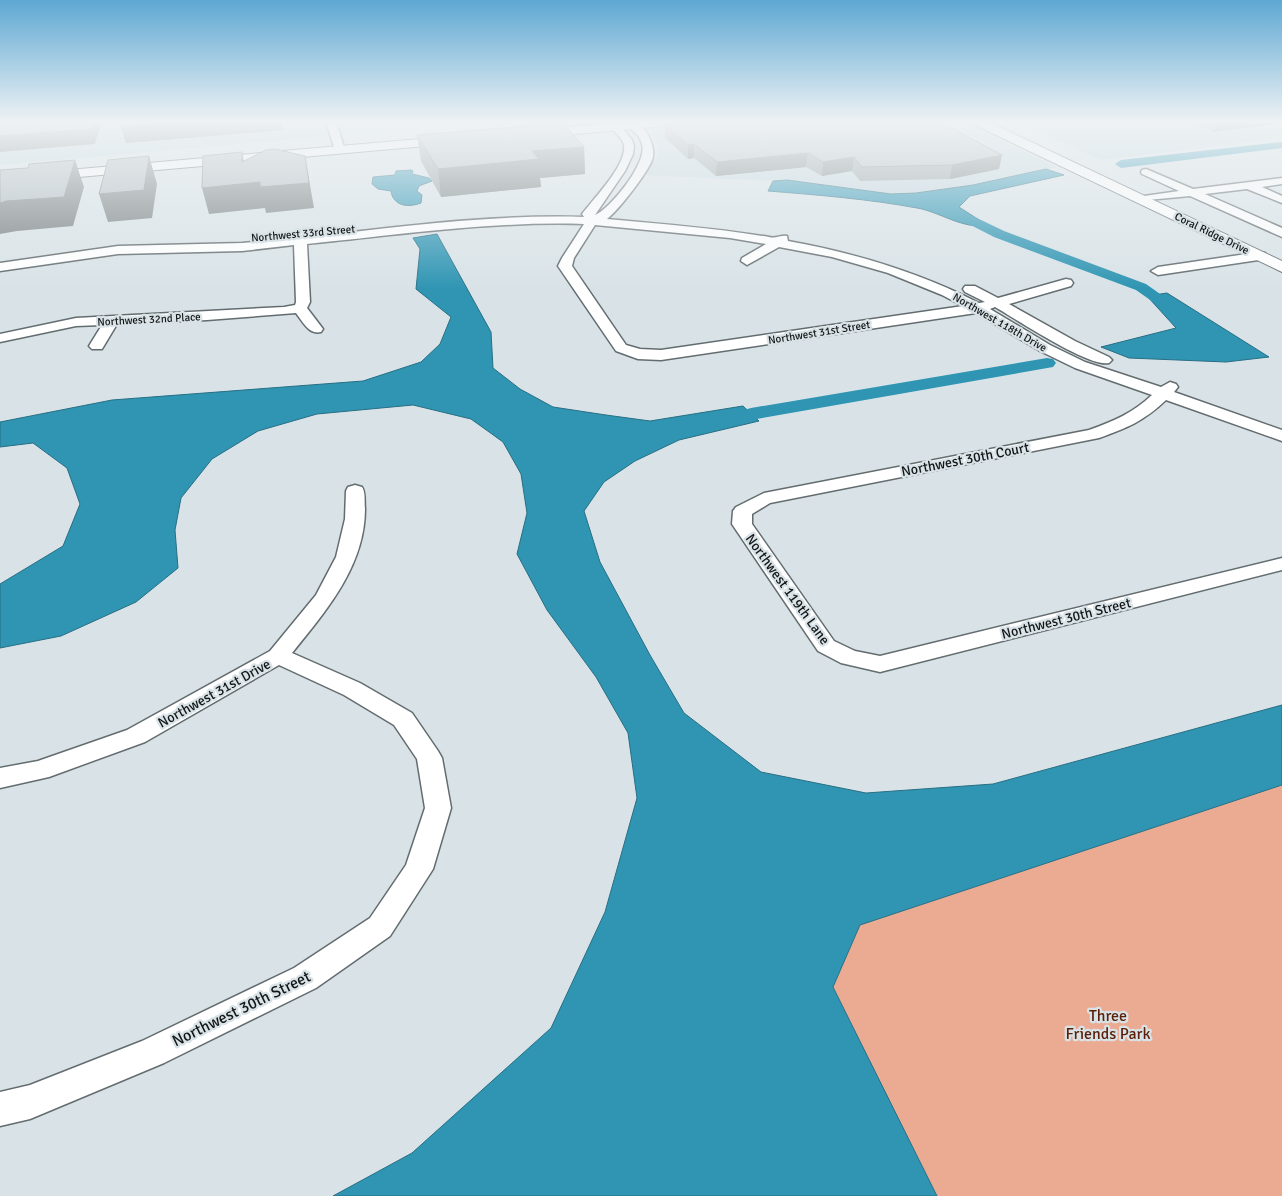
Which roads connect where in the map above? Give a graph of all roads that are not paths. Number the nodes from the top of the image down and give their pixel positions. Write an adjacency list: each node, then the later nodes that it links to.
1 (22, 178): 7 (main road)
2 (615, 178): 15 (street)
3 (634, 178): 14 (street)
4 (1096, 178): 12 (main road, Coral Ridge Drive)
5 (1122, 178): 11 (main road, Coral Ridge Drive)
6 (1159, 178): 10 (street)
7 (0, 180)
8 (1282, 181): 9 (street)
9 (1248, 186): 10 (street); 13 (street)
10 (1191, 192): 11 (street); 16 (street)
11 (1161, 196): 12 (street); 21 (main road, Coral Ridge Drive)
12 (1140, 199): 22 (main road, Coral Ridge Drive)
13 (1282, 200)
14 (606, 214): 15 (street, Northwest 33rd Street); 17 (street, Northwest 118th Drive)
15 (590, 217): 18 (street, Northwest 33rd Street); 19 (street, Northwest 118th Drive); 31 (street, Northwest 31st Street)
16 (1282, 233)
17 (791, 234): 19 (street); 29 (street, Northwest 118th Drive)
18 (300, 238): 20 (street, Northwest 33rd Street); 30 (street)
19 (779, 242): 24 (street); 31 (street, Northwest 118th Drive)
20 (88, 249): 23 (street, Northwest 33rd Street); 25 (street, Northwest 33rd Street)
21 (1282, 253)
22 (1260, 256): 26 (main road, Coral Ridge Drive); 27 (street)
23 (0, 258)
24 (747, 261)
25 (0, 267)
26 (1282, 267)
27 (1158, 271)
28 (1066, 283): 29 (street, Northwest 31st Street)
29 (1000, 302): 31 (street, Northwest 31st Street); 36 (street, Northwest 118th Drive)
30 (300, 308): 32 (street, Northwest 32nd Place); 33 (street)
31 (978, 308): 36 (street, Northwest 118th Drive)
32 (112, 321): 34 (street, Northwest 32nd Place); 35 (street)
33 (316, 329)
34 (0, 338)
35 (97, 346)
36 (1168, 388): 37 (street, Northwest 118th Drive); 38 (street, Northwest 118th Drive); 40 (street, Northwest 30th Court)
37 (1282, 420)
38 (1282, 436)
39 (355, 491): 42 (street, Northwest 31st Drive)
40 (743, 511): 43 (street, Northwest 119th Lane)
41 (1282, 564): 43 (street, Northwest 30th Street)
42 (278, 656): 44 (street, Northwest 31st Drive); 45 (street, Northwest 30th Street)
43 (849, 658)
44 (0, 778)
45 (0, 1109)

